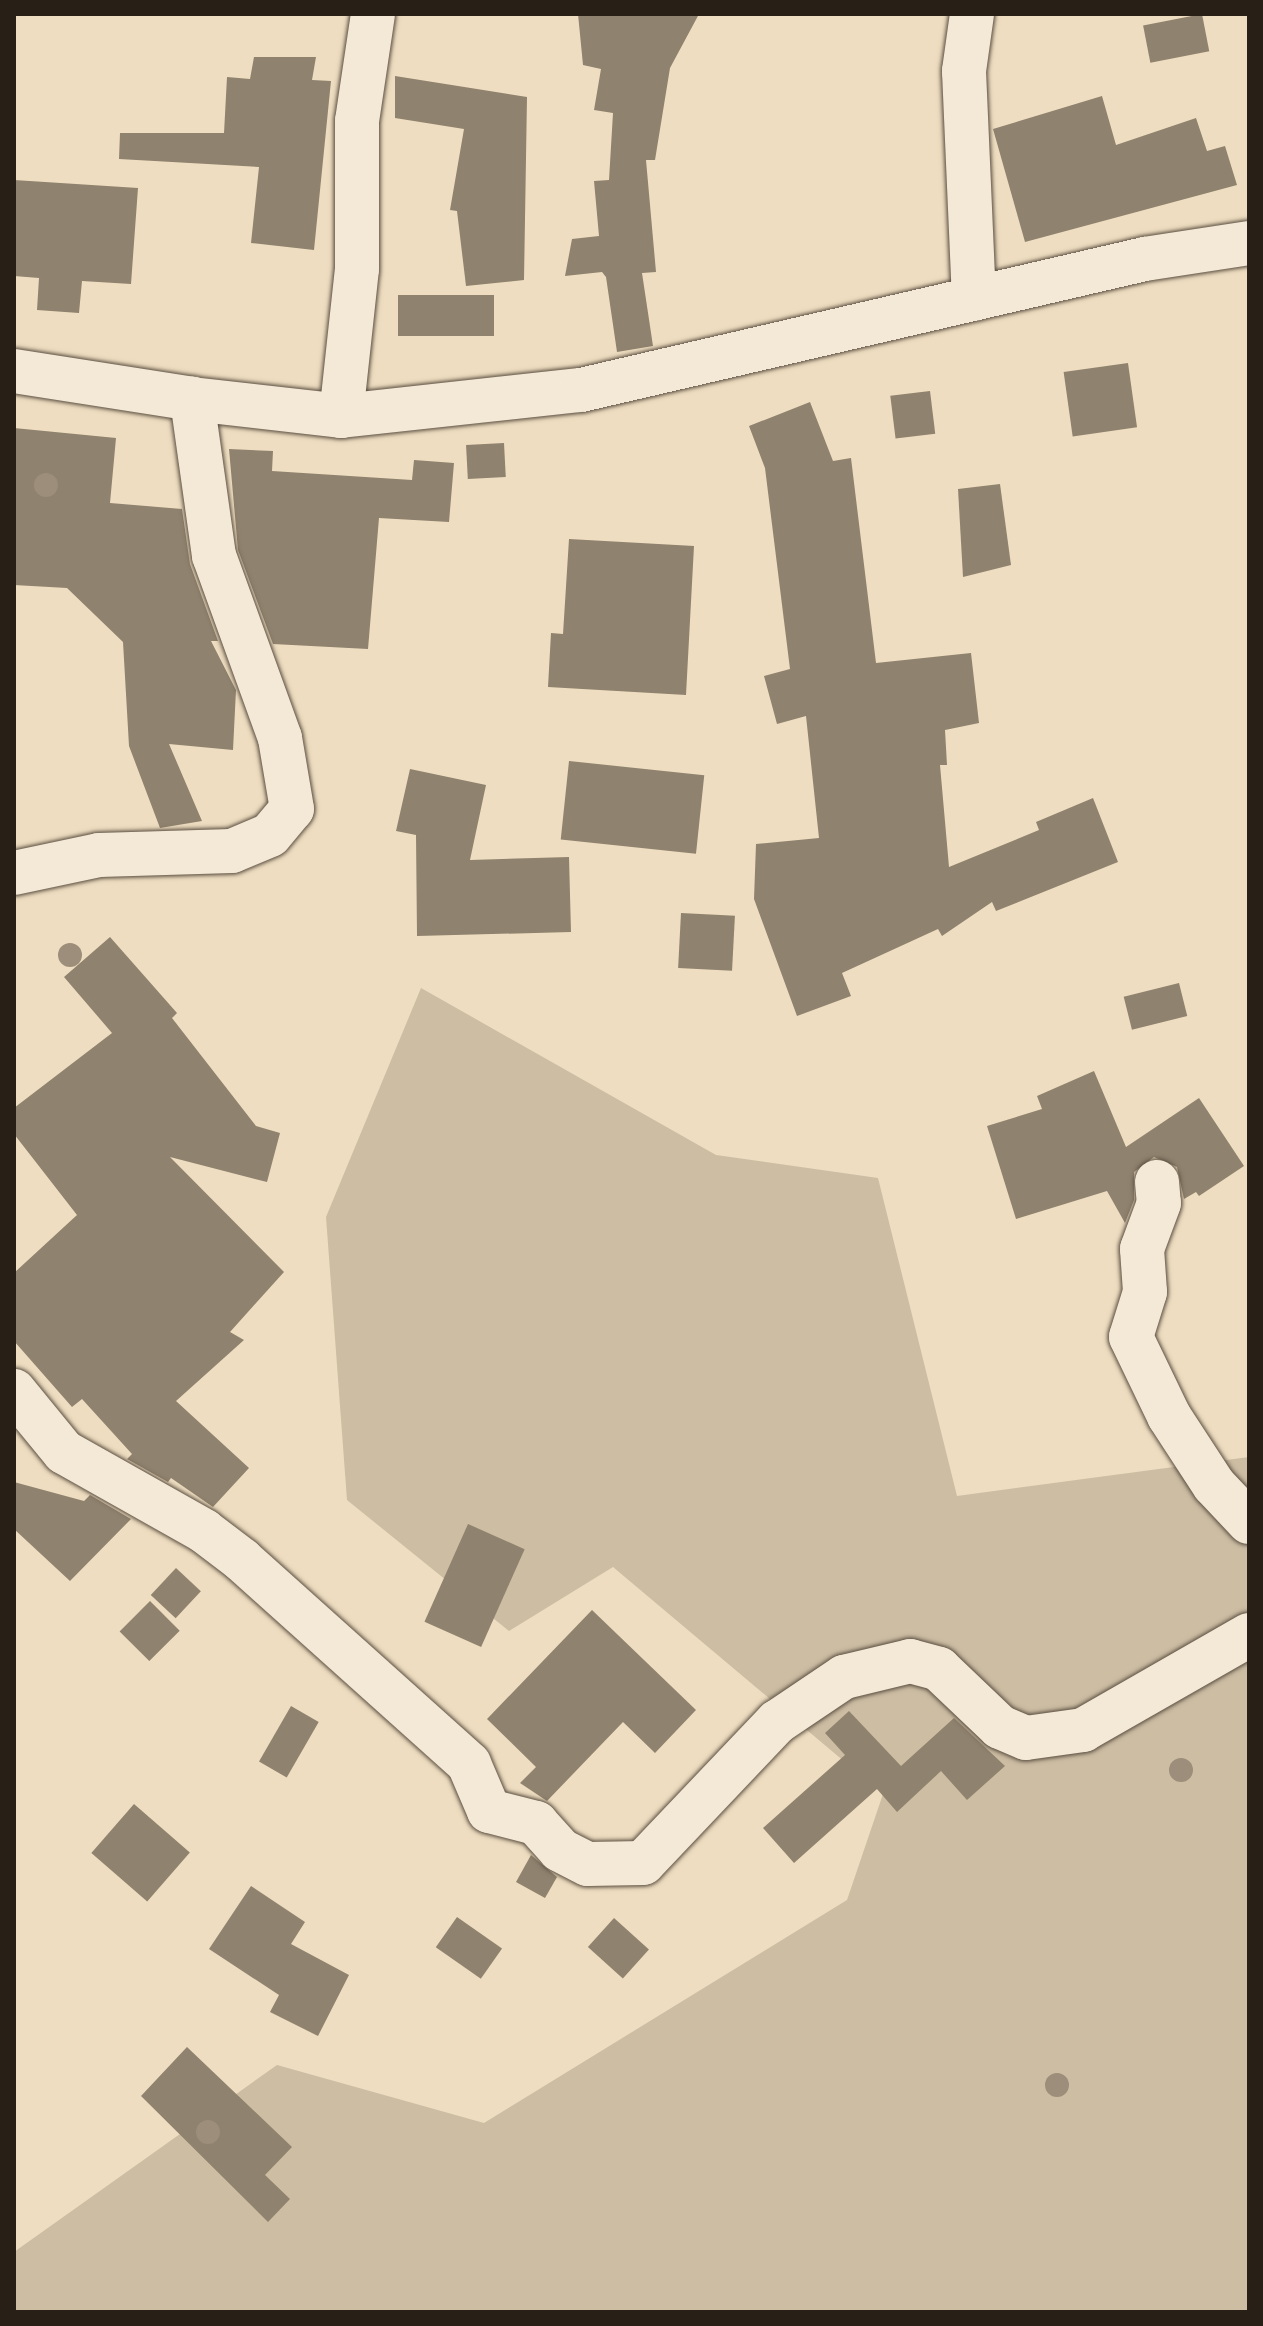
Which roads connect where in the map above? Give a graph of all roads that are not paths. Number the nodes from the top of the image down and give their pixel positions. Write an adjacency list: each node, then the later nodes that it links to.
1 (373, 14): 7 (street)
2 (972, 14): 4 (street)
3 (1249, 243): 4 (street)
4 (974, 299): 7 (street)
5 (14, 371): 6 (street)
6 (192, 399): 7 (street); 8 (street)
7 (341, 416)
8 (14, 873)
9 (1157, 1182): 11 (street)
10 (14, 1391): 12 (street)
11 (1249, 1522)
12 (1249, 1635)

